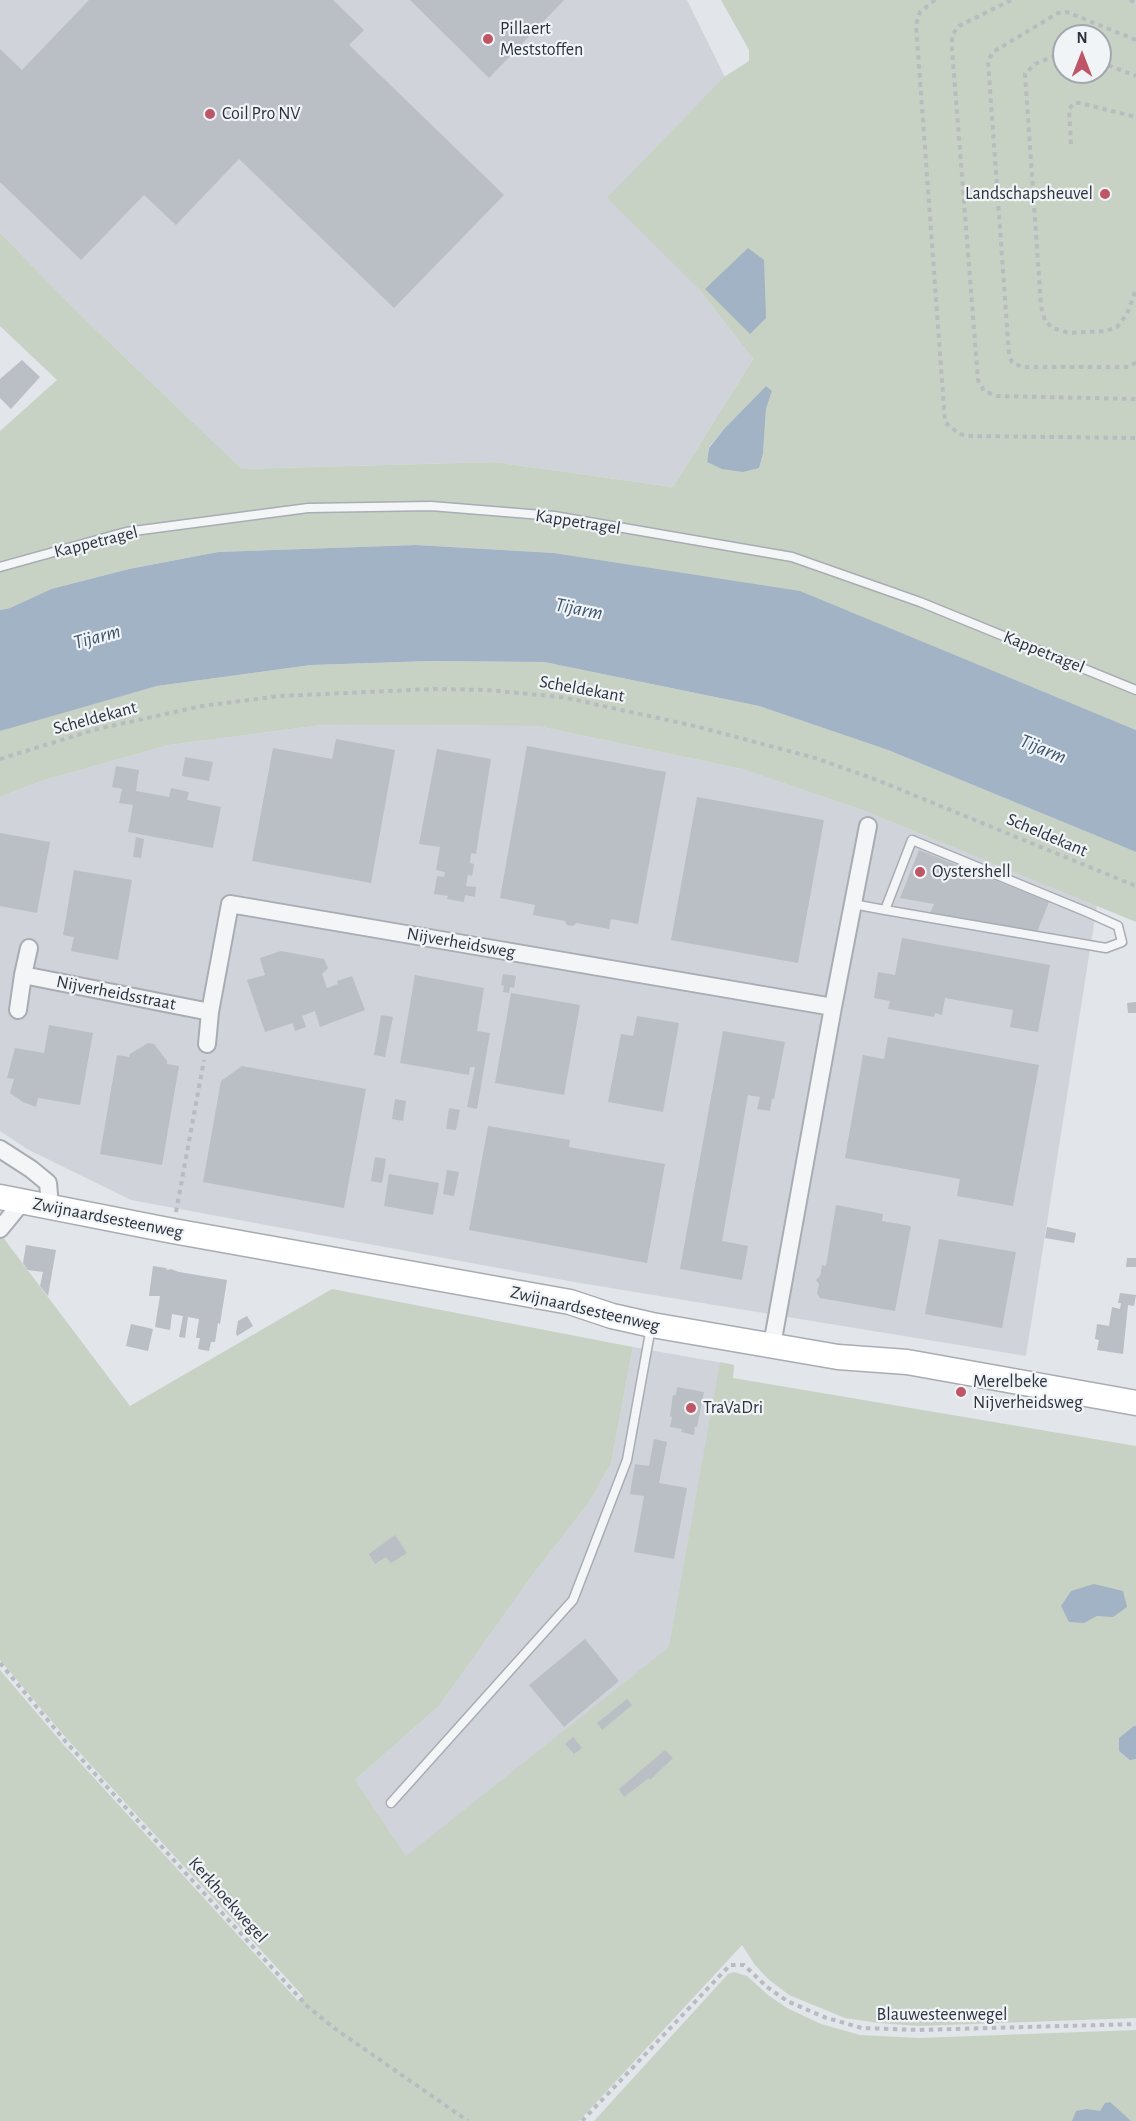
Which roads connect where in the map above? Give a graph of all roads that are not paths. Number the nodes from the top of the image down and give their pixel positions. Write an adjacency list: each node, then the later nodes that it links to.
1 (0, 567): 2 (lane, Kappetragel)
2 (1136, 690)
3 (868, 826): 4 (street)
4 (853, 904): 5 (lane); 8 (street)
5 (885, 910): 5 (lane)
6 (28, 948): 7 (street)
7 (22, 975): 9 (street); 10 (street, Nijverheidsstraat)
8 (833, 1006): 10 (street, Nijverheidsweg); 17 (street)
9 (18, 1010)
10 (210, 1012): 11 (street, Nijverheidsweg)
11 (207, 1044)
12 (0, 1149): 14 (street)
13 (11, 1199): 14 (main road, Zwijnaardsesteenweg); 15 (street)
14 (50, 1206): 16 (main road, Zwijnaardsesteenweg)
15 (0, 1229)
16 (652, 1325): 17 (main road, Zwijnaardsesteenweg); 19 (lane)
17 (772, 1346): 18 (main road, Zwijnaardsesteenweg)
18 (1136, 1403)
19 (391, 1803)

